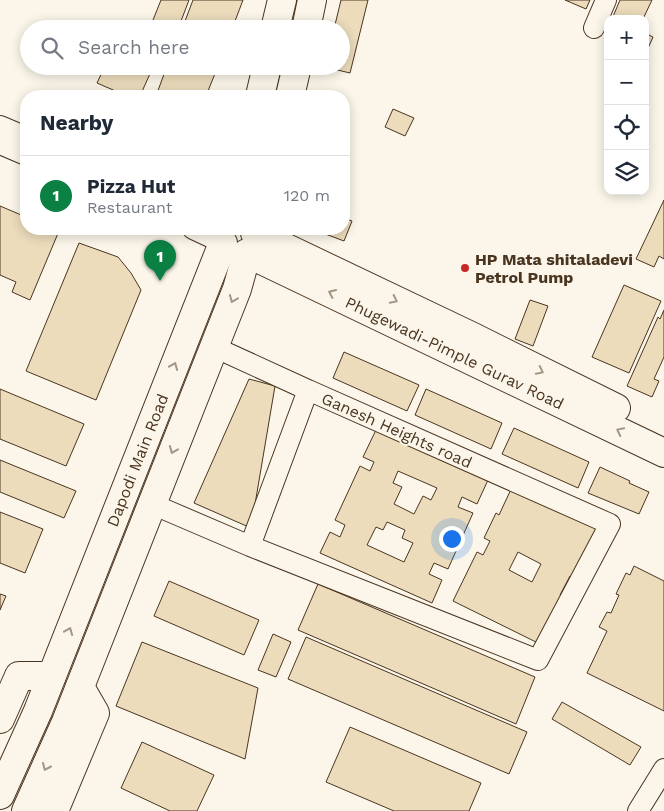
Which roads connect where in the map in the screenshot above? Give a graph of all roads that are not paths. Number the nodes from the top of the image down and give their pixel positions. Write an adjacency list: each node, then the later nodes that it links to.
1 (282, 0): 4 (main road)
2 (312, 0): 5 (main road)
3 (606, 0): 6 (street)
4 (277, 20)
5 (308, 20)
6 (594, 28)
7 (265, 75): 9 (main road)
8 (295, 75): 10 (main road)
9 (261, 90)
10 (291, 90)
11 (0, 126): 12 (street)
12 (20, 134)
13 (0, 144): 14 (street)
14 (20, 152)
15 (243, 236): 16 (main road, Phugewadi-Pimple Gurav Road); 17 (main road, Dapodi Main Road, one-way to 17); 23 (main road, Dapodi Main Road, one-way to 15)
16 (468, 346): 19 (main road, Phugewadi-Pimple Gurav Road, one-way to 19); 20 (main road, Phugewadi-Pimple Gurav Road, one-way to 16)
17 (214, 347): 18 (street); 21 (main road, Dapodi Main Road, one-way to 21)
18 (308, 390): 22 (street, Ganesh Heights road); 22 (street, Ganesh Heights road)
19 (664, 432)
20 (664, 453)
21 (152, 504): 22 (street); 24 (main road, Dapodi Main Road)
22 (250, 546)
23 (51, 676): 25 (main road); 27 (main road, Dapodi Main Road)
24 (80, 687): 28 (main road, Dapodi Main Road, one-way to 28); 29 (main road)
25 (0, 720)
26 (664, 769): 30 (street)
27 (0, 795)
28 (26, 811)
29 (54, 811)
30 (638, 811)

